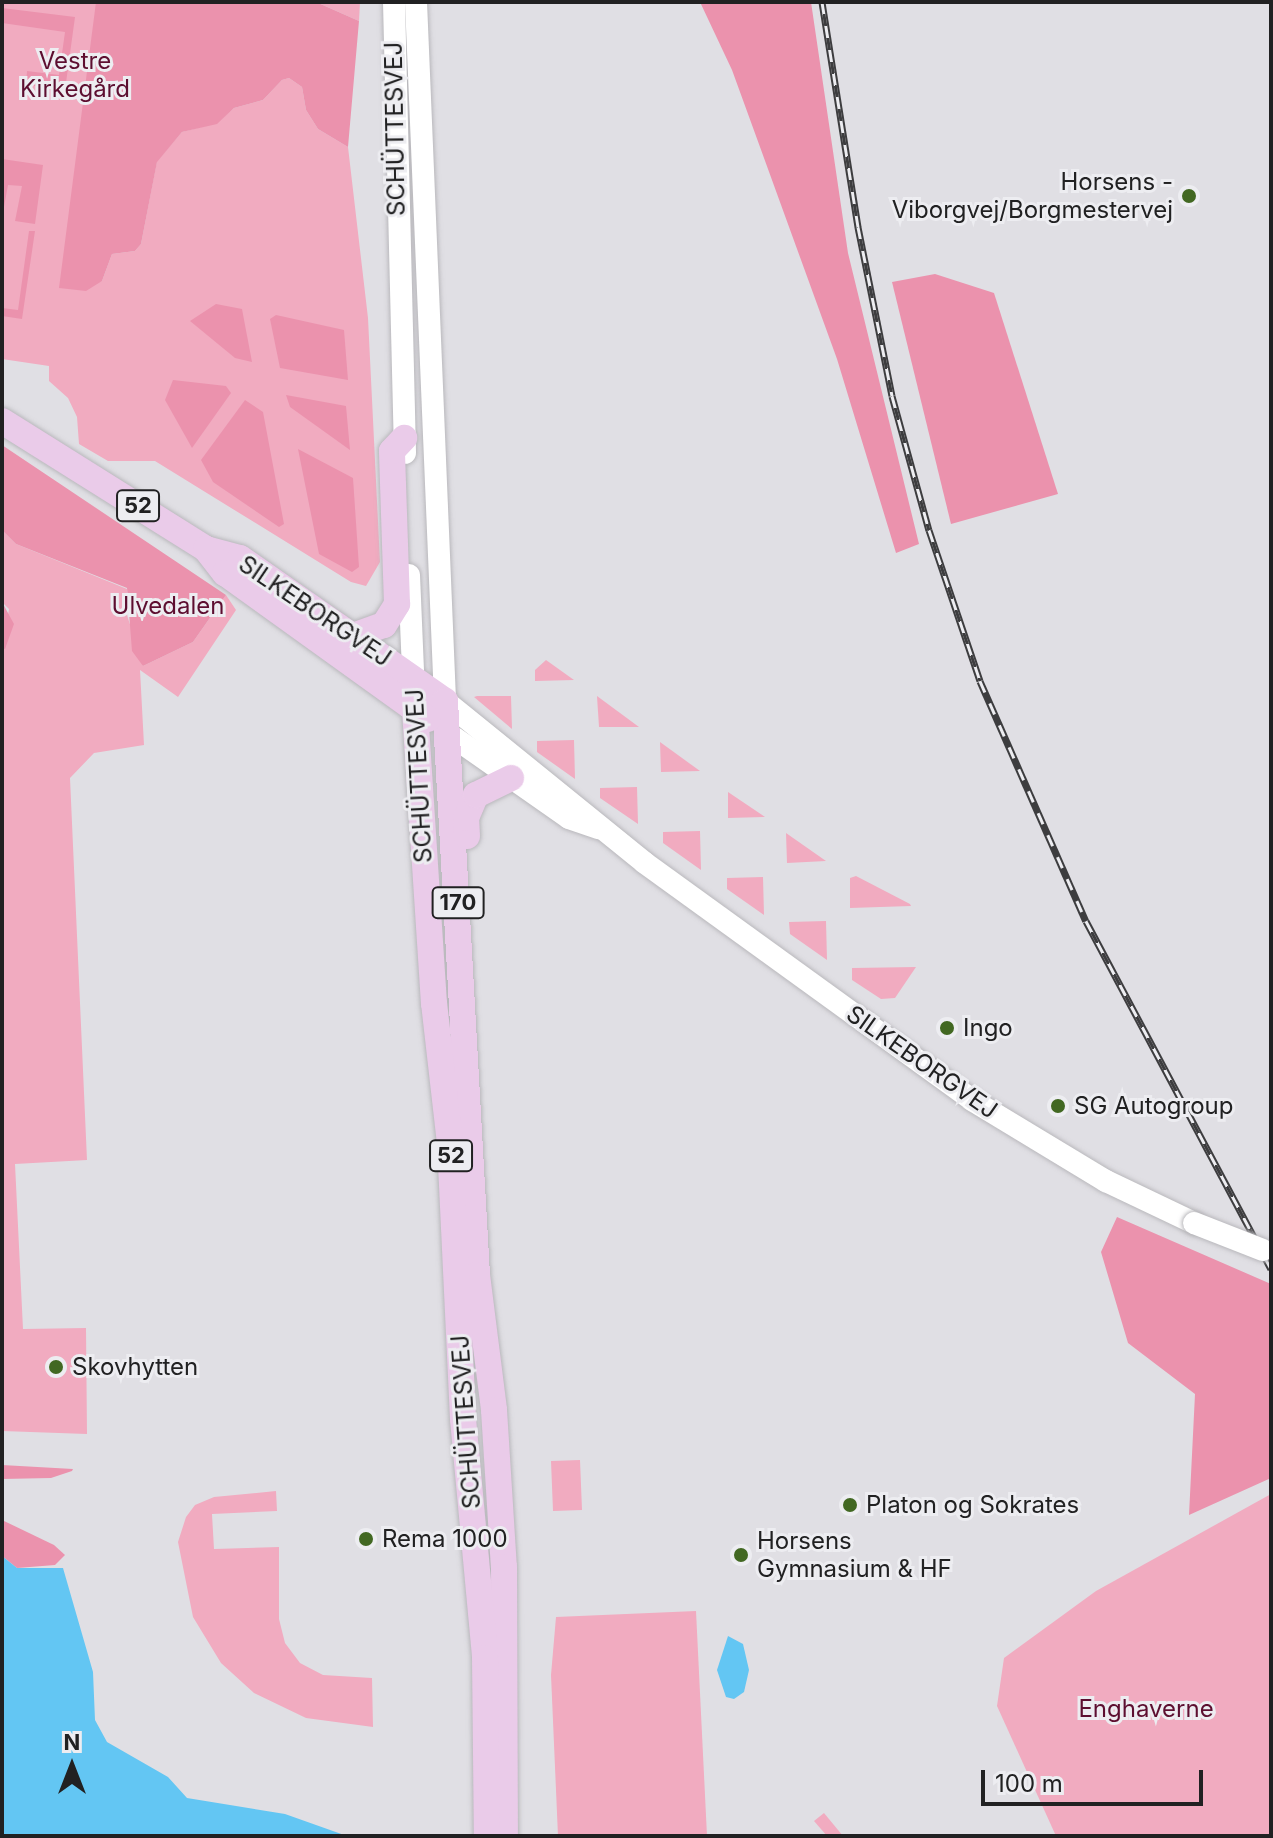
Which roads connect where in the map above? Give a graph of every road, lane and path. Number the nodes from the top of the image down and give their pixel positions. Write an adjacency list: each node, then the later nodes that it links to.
1 (394, 2): 4 (main road, SCHÜTTESVEJ)
2 (416, 2): 8 (main road, SCHÜTTESVEJ / 170)
3 (2, 421): 5 (main road, SILKEBORGVEJ / 52)
4 (404, 438): 6 (main road); 7 (main road, SCHÜTTESVEJ)
5 (206, 549): 6 (main road, SILKEBORGVEJ / 52); 9 (main road, SILKEBORGVEJ / 52)
6 (353, 636): 7 (main road, SILKEBORGVEJ / 52)
7 (413, 678): 8 (main road, SILKEBORGVEJ / 52); 9 (main road, SCHÜTTESVEJ)
8 (445, 701): 10 (main road, SCHÜTTESVEJ / 170); 12 (main road, SILKEBORGVEJ)
9 (415, 710): 10 (main road, SILKEBORGVEJ / 52); 15 (main road, SCHÜTTESVEJ / 52)
10 (449, 734): 11 (main road, SILKEBORGVEJ); 13 (main road, SCHÜTTESVEJ / 170)
11 (511, 778): 12 (main road, SILKEBORGVEJ); 13 (main road, SCHÜTTESVEJ)
12 (607, 831): 14 (main road, SILKEBORGVEJ, bridge)
13 (463, 1035): 16 (main road, SCHÜTTESVEJ / 52)
14 (1267, 1251)
15 (487, 1836)
16 (505, 1836)

